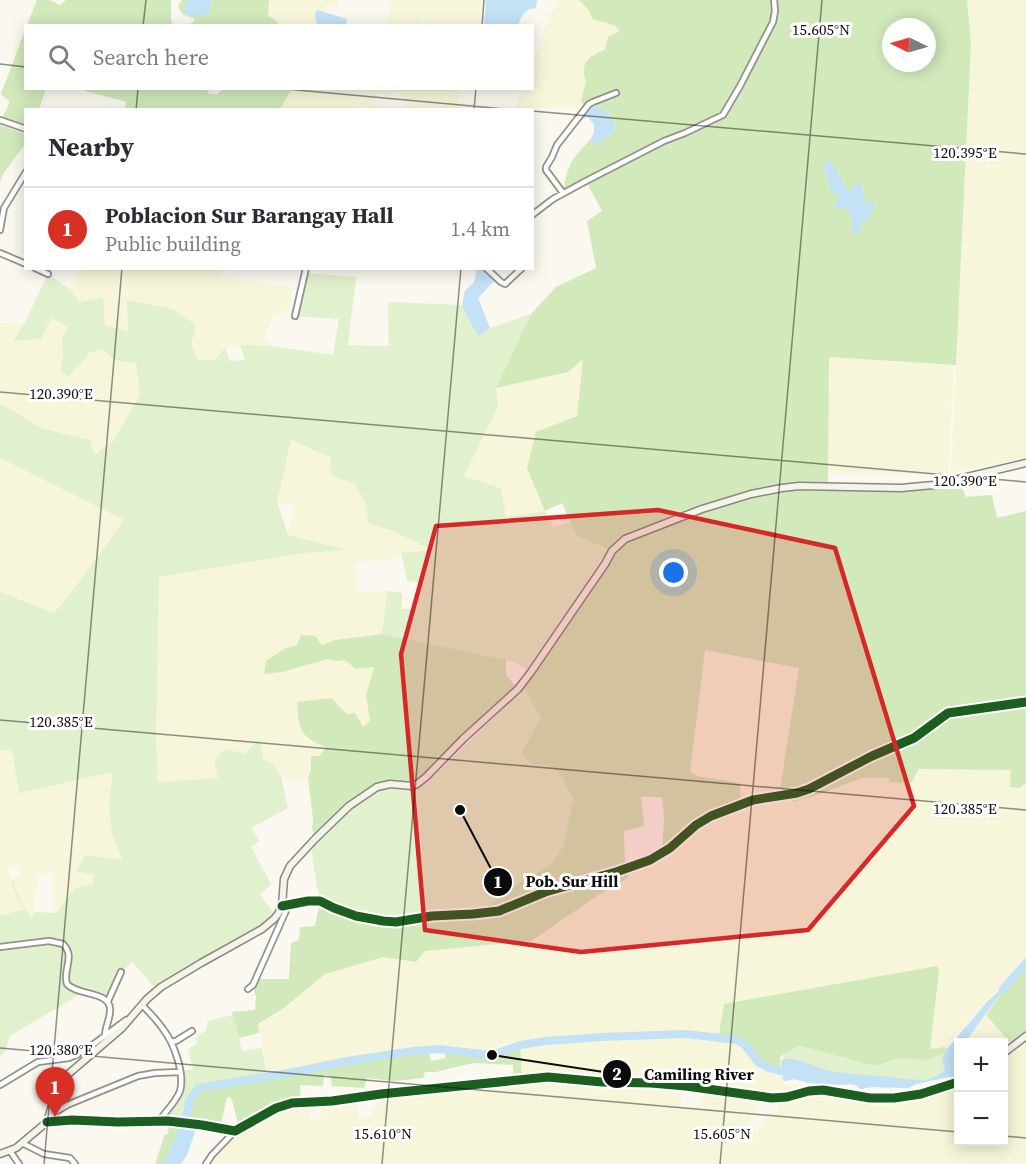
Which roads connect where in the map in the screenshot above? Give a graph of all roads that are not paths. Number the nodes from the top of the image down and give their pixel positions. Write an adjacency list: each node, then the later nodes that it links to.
1 (774, 0): 6 (street)
2 (616, 93): 6 (street)
3 (0, 120): 4 (street)
4 (24, 128)
5 (24, 175): 8 (street)
6 (562, 193): 7 (street)
7 (534, 214)
8 (0, 230)
9 (0, 253): 10 (street)
10 (24, 263)
11 (39, 270): 15 (street)
12 (306, 270): 16 (street)
13 (488, 270): 14 (street)
14 (520, 270)
15 (48, 274)
16 (295, 316)
17 (1026, 463): 19 (main road)
18 (1026, 702): 19 (street)
19 (286, 905): 22 (street); 24 (main road)
20 (0, 947): 23 (street)
21 (121, 972): 23 (street)
22 (248, 989)
23 (108, 1000): 27 (street)
24 (141, 1004): 25 (main road); 29 (street)
25 (131, 1017): 27 (street); 34 (main road)
26 (192, 1030): 29 (street)
27 (105, 1036): 33 (street)
28 (1026, 1036): 30 (main road)
29 (171, 1042): 31 (street)
30 (1008, 1050)
31 (180, 1072): 34 (street); 35 (street)
32 (954, 1083): 36 (main road)
33 (0, 1085)
34 (48, 1119): 35 (main road); 37 (main road)
35 (159, 1121): 36 (main road)
36 (235, 1131): 42 (street)
37 (22, 1143): 38 (main road); 41 (street)
38 (10, 1151): 39 (main road); 40 (street)
39 (0, 1154)
40 (19, 1164)
41 (75, 1164)
42 (206, 1164)

